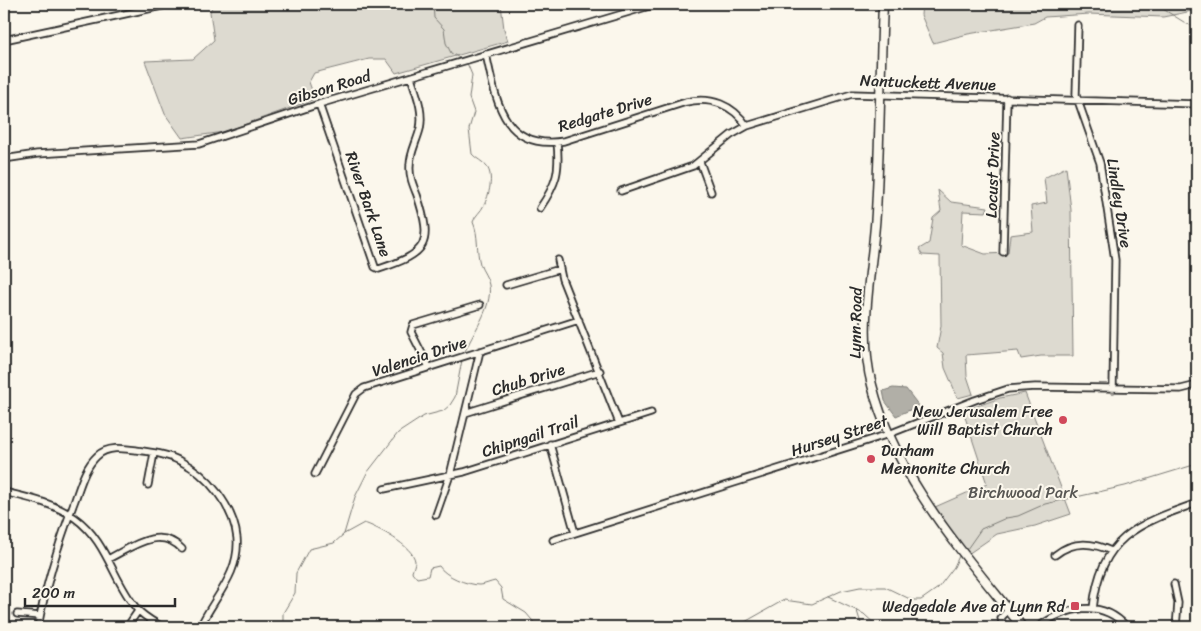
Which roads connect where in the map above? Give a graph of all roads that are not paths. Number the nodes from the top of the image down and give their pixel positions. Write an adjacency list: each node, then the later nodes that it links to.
1 (171, 4): 6 (street)
2 (656, 4): 4 (street, Gibson Road)
3 (883, 4): 9 (street, Lynn Road)
4 (648, 5): 7 (street, Gibson Road)
5 (1078, 25): 11 (street, Lindley Drive)
6 (4, 40)
7 (486, 54): 8 (street, Gibson Road); 15 (street, Redgate Drive)
8 (411, 76): 12 (street, Gibson Road); 12 (street, River Bark Lane)
9 (880, 94): 10 (street, Nantuckett Avenue); 14 (street, Nantuckett Avenue); 35 (street, Lynn Road)
10 (1007, 98): 11 (street, Nantuckett Avenue); 21 (street, Locust Drive)
11 (1078, 100): 13 (street, Nantuckett Avenue); 31 (street, Lindley Drive)
12 (319, 104): 16 (street, Gibson Road)
13 (1197, 104)
14 (747, 126): 15 (street, Redgate Drive); 17 (street, Nantuckett Avenue)
15 (557, 142): 20 (street)
16 (4, 159)
17 (700, 162): 18 (street, Nantuckett Avenue); 19 (street)
18 (621, 191)
19 (711, 192)
20 (540, 208)
21 (1003, 252)
22 (558, 260): 23 (street)
23 (560, 269): 24 (street); 26 (street)
24 (506, 285)
25 (480, 305): 28 (street)
26 (579, 320): 27 (street, Valencia Drive); 29 (street)
27 (480, 351): 28 (street, Valencia Drive); 33 (street, Chipngail Trail)
28 (429, 367): 38 (street, Valencia Drive)
29 (600, 371): 33 (street, Chub Drive); 34 (street)
30 (1197, 385): 31 (street, Hursey Street)
31 (1113, 389): 35 (street, Hursey Street)
32 (651, 413): 34 (street, Chipngail Trail)
33 (465, 414): 39 (street, Chipngail Trail)
34 (619, 423): 36 (street, Chipngail Trail)
35 (889, 434): 46 (street, Hursey Street); 54 (street, Lynn Road)
36 (550, 444): 39 (street, Chipngail Trail); 46 (street)
37 (154, 453): 40 (street); 44 (street); 61 (street)
38 (315, 474)
39 (450, 475): 41 (street, Chipngail Trail); 45 (street, Chipngail Trail)
40 (148, 485)
41 (384, 489)
42 (4, 492): 44 (street)
43 (1197, 503): 49 (street)
44 (69, 514): 51 (street); 57 (street)
45 (436, 515)
46 (575, 533): 47 (street, Hursey Street)
47 (553, 540)
48 (182, 549): 51 (street)
49 (1111, 551): 50 (street); 53 (street)
50 (1055, 555)
51 (108, 559): 55 (street)
52 (1174, 584): 66 (street)
53 (1093, 609): 64 (street); 65 (street)
54 (1008, 610): 62 (street); 63 (street, Lynn Road)
55 (138, 611): 59 (street); 60 (street)
56 (17, 614): 57 (street)
57 (40, 616): 58 (street)
58 (38, 627)
59 (127, 627)
60 (162, 627)
61 (200, 627)
62 (1003, 627)
63 (1022, 627)
64 (1038, 627)
65 (1127, 627)
66 (1176, 627)

